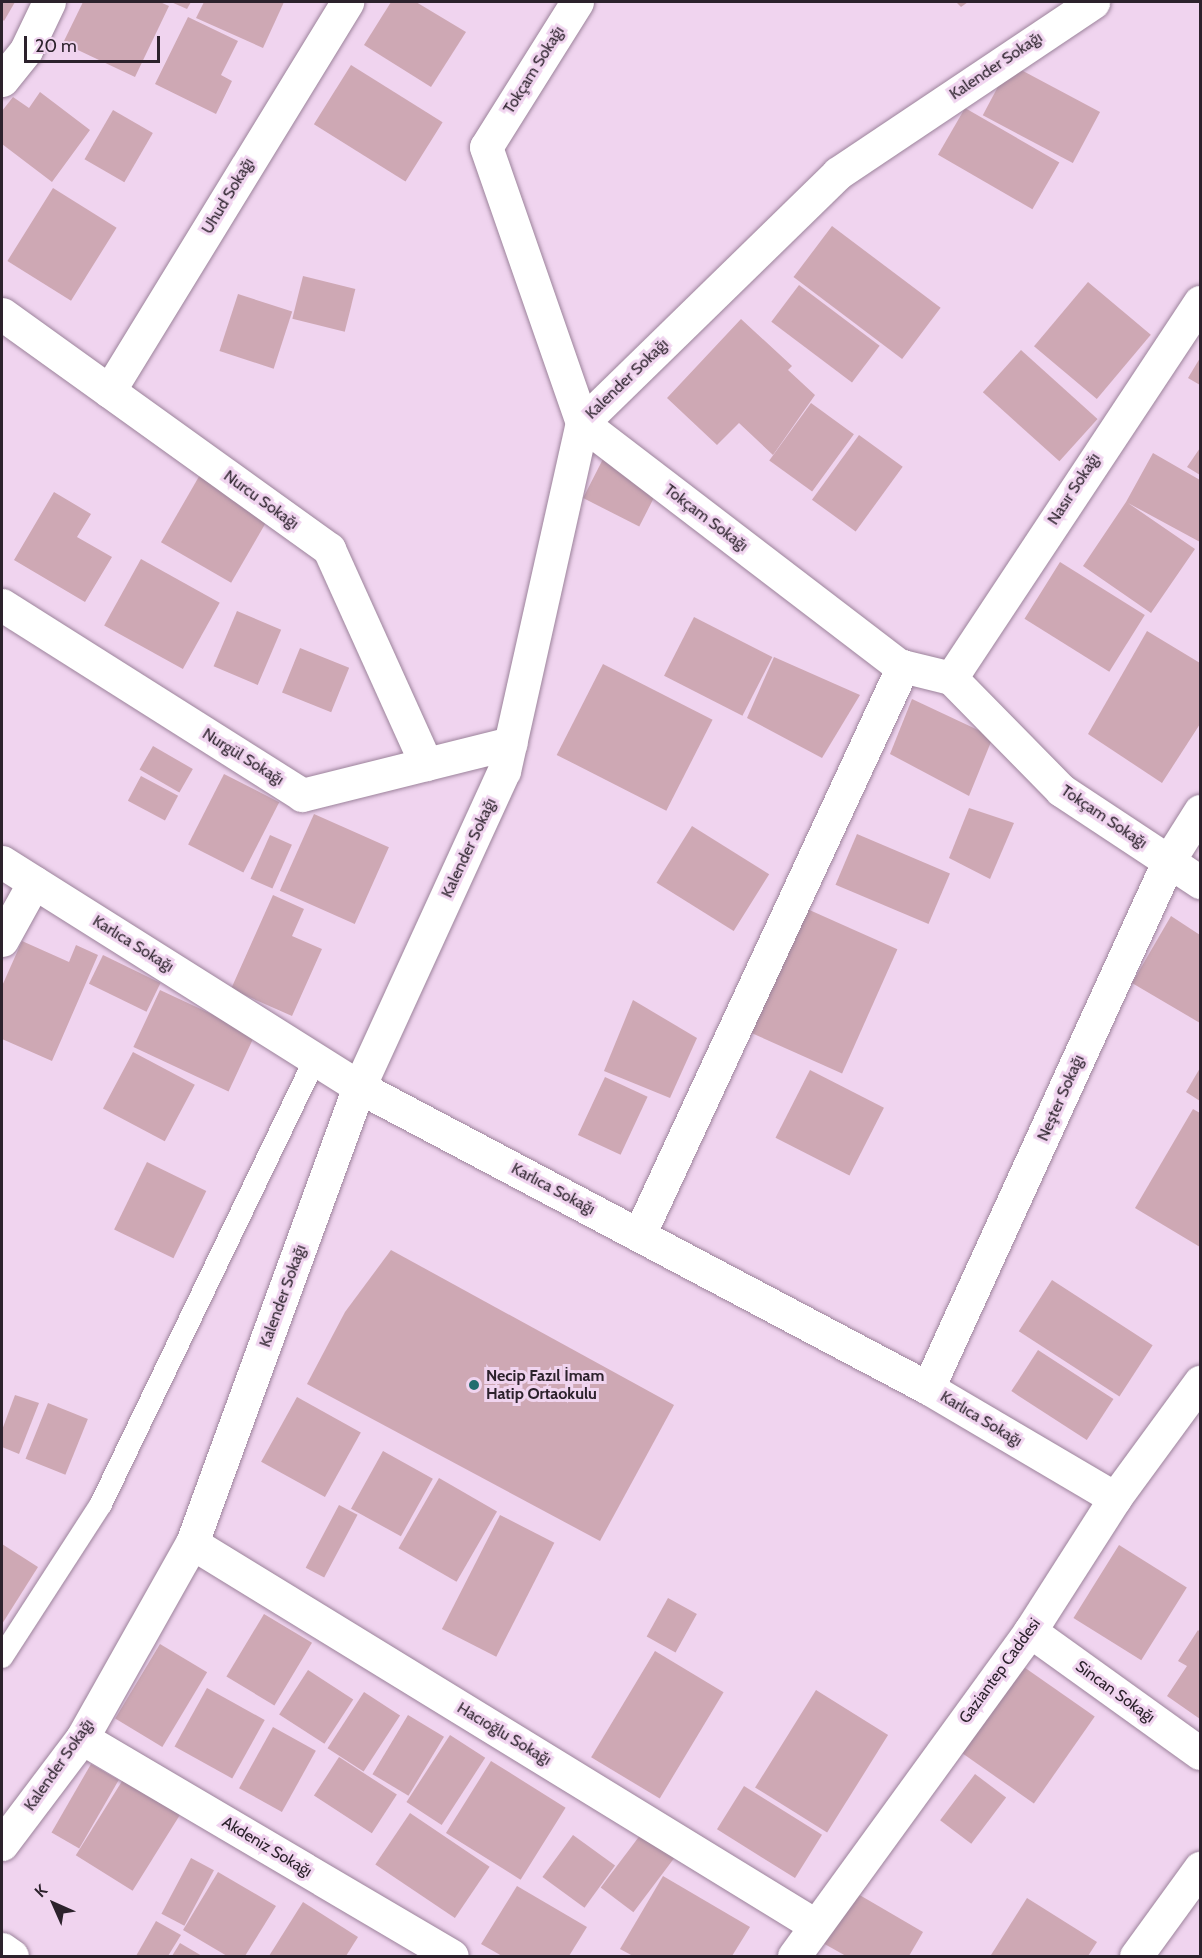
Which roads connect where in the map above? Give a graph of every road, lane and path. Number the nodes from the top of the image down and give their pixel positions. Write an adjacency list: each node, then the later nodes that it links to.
1 (50, 2): 5 (street)
2 (347, 2): 8 (street, Uhud Sokağı)
3 (577, 2): 9 (street, Tokçam Sokağı)
4 (1093, 2): 9 (street, Kalender Sokağı)
5 (2, 80)
6 (1200, 302): 12 (street, Nasır Sokağı)
7 (2, 314): 8 (street, Nurcu Sokağı)
8 (109, 391): 14 (street, Nurcu Sokağı)
9 (582, 423): 11 (street, Tokçam Sokağı); 13 (street, Kalender Sokağı)
10 (2, 605): 14 (street, Nurgül Sokağı)
11 (903, 666): 12 (street, Tokçam Sokağı); 23 (street)
12 (951, 678): 16 (street, Tokçam Sokağı)
13 (511, 743): 14 (street, Nurgül Sokağı); 22 (street, Kalender Sokağı)
14 (426, 764)
15 (1200, 811): 16 (street, Neşter Sokağı)
16 (1169, 860): 19 (street, Tokçam Sokağı); 25 (street, Neşter Sokağı)
17 (2, 862): 18 (street, Karlıca Sokağı)
18 (34, 882): 20 (street); 21 (street, Karlıca Sokağı)
19 (1200, 882)
20 (2, 940)
21 (315, 1059): 22 (street, Karlıca Sokağı); 29 (lane)
22 (359, 1087): 23 (street, Karlıca Sokağı); 27 (street, Kalender Sokağı)
23 (639, 1235): 25 (street, Karlıca Sokağı)
24 (1200, 1382): 26 (street, Gaziantep Caddesi)
25 (928, 1388): 26 (street, Karlıca Sokağı)
26 (1115, 1498): 28 (street, Gaziantep Caddesi)
27 (192, 1544): 30 (street, Kalender Sokağı); 34 (street, Hacıoğlu Sokağı)
28 (1030, 1630): 31 (street, Sincan Sokağı); 34 (street, Gaziantep Caddesi)
29 (2, 1657)
30 (81, 1738): 32 (street, Kalender Sokağı); 37 (street, Akdeniz Sokağı)
31 (1200, 1754)
32 (2, 1844)
33 (1200, 1868): 39 (street)
34 (815, 1925): 38 (street, Gaziantep Caddesi)
35 (2, 1949): 36 (street)
36 (12, 1956)
37 (452, 1956)
38 (794, 1956)
39 (1136, 1956)

